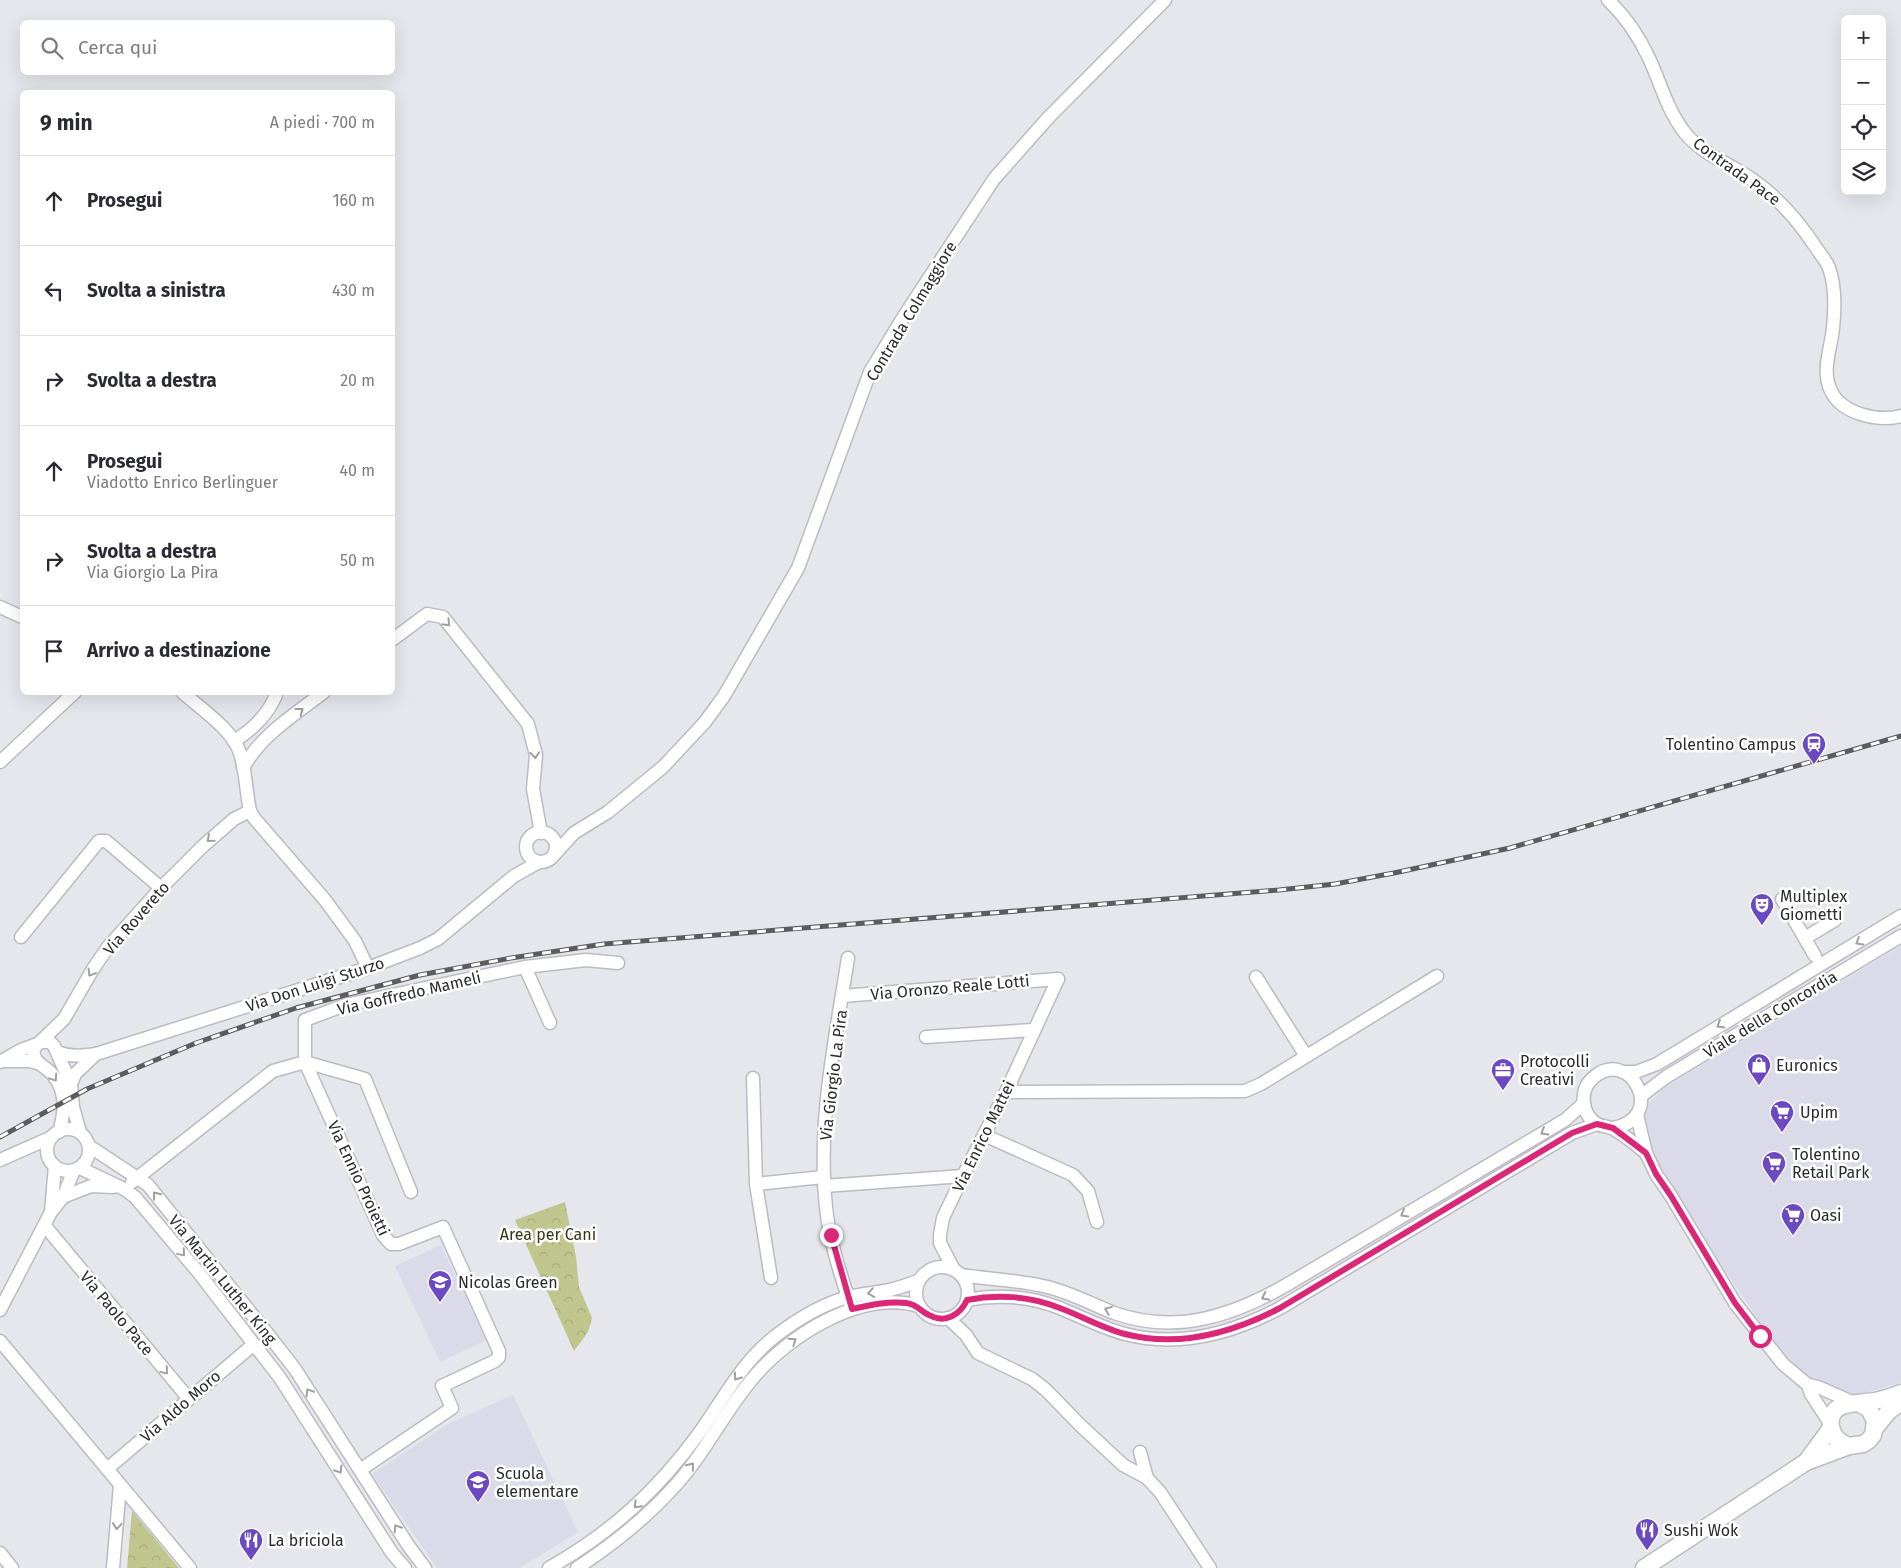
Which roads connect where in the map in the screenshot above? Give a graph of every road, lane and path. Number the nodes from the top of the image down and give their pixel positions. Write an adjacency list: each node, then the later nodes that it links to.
1 (1165, 0): 11 (street, Contrada Colmaggiore)
2 (1608, 0): 3 (street, Contrada Pace)
3 (1901, 416)
4 (0, 607): 5 (street)
5 (20, 617)
6 (395, 638): 19 (street, one-way to 19)
7 (72, 695): 15 (street)
8 (185, 695): 14 (street)
9 (320, 695): 13 (street, one-way to 9)
10 (275, 697): 12 (street); 13 (street)
11 (722, 699): 18 (street, Via Don Luigi Sturzo)
12 (262, 716): 13 (street); 14 (street)
13 (276, 729): 16 (street)
14 (234, 741): 16 (street)
15 (0, 762)
16 (243, 768): 17 (street)
17 (250, 811): 24 (street, Via Rovereto, one-way to 24); 34 (street)
18 (574, 833): 19 (street, Via Don Luigi Sturzo); 21 (street, Via Don Luigi Sturzo)
19 (544, 834): 20 (street, Via Don Luigi Sturzo); 21 (street)
20 (528, 853): 22 (street); 23 (street, Via Don Luigi Sturzo)
21 (554, 855): 22 (street, Via Don Luigi Sturzo)
22 (539, 862): 23 (street, Via Don Luigi Sturzo)
23 (514, 876): 34 (street, Via Don Luigi Sturzo)
24 (161, 888): 30 (street); 43 (street, Via Rovereto, one-way to 43)
25 (1782, 900): 28 (street)
26 (1901, 916): 50 (street, one-way to 50)
27 (1834, 920): 28 (street)
28 (1813, 936): 31 (street)
29 (1901, 936): 54 (street, Viale della Concordia)
30 (20, 937)
31 (1816, 956)
32 (848, 958): 39 (street, Via Giorgio La Pira)
33 (618, 963): 35 (street, Via Goffredo Mameli)
34 (368, 968): 45 (street, Via Don Luigi Sturzo)
35 (525, 968): 40 (street); 48 (street, Via Goffredo Mameli)
36 (1437, 976): 46 (street)
37 (1256, 977): 46 (street)
38 (1058, 979): 39 (street, Via Oronzo Reale Lotti); 41 (street, Via Enrico Mattei)
39 (842, 996): 70 (street, Via Giorgio La Pira)
40 (550, 1024)
41 (1033, 1030): 42 (street); 53 (street, Via Enrico Mattei)
42 (926, 1037)
43 (38, 1043): 44 (street); 47 (street, Via Rovereto); 49 (street)
44 (57, 1052): 45 (street, Via Don Luigi Sturzo); 52 (street)
45 (96, 1054): 52 (street, Via Don Luigi Sturzo)
46 (1306, 1056): 53 (street)
47 (0, 1062): 49 (street)
48 (305, 1062): 69 (street); 73 (street); 104 (street, Via Ennio Proietti)
49 (37, 1063): 60 (street, one-way to 60)
50 (1623, 1072): 54 (street); 55 (street)
51 (753, 1078): 71 (street)
52 (71, 1084): 59 (street)
53 (1006, 1092): 61 (street, Via Enrico Mattei)
54 (1641, 1096): 56 (street)
55 (1584, 1103): 57 (street); 80 (street, one-way to 80)
56 (1637, 1115): 58 (street); 64 (street)
57 (1597, 1124): 58 (street); 84 (street)
58 (1613, 1128): 64 (street)
59 (80, 1132): 60 (street); 62 (street)
60 (56, 1134): 63 (street); 66 (street)
61 (984, 1135): 68 (street, Via Enrico Mattei); 76 (street)
62 (89, 1146): 67 (street); 69 (street, Via Martin Luther King)
63 (23, 1150): 65 (street); 66 (street)
64 (1646, 1153): 91 (street)
65 (0, 1160)
66 (52, 1163): 67 (street); 75 (street)
67 (77, 1169): 72 (street, Via Martin Luther King); 74 (street)
68 (963, 1176): 70 (street); 78 (street, Via Enrico Mattei)
69 (136, 1177): 72 (street); 98 (street, Via Martin Luther King, one-way to 69)
70 (824, 1181): 71 (street); 83 (street, Via Giorgio La Pira)
71 (756, 1184): 81 (street)
72 (124, 1189): 74 (street); 90 (street, Via Martin Luther King, one-way to 90)
73 (411, 1192)
74 (63, 1198): 75 (street)
75 (51, 1212): 77 (street)
76 (1097, 1222)
77 (45, 1226): 86 (street); 93 (street, Via Paolo Pace, one-way to 93)
78 (940, 1243): 79 (street, Via Enrico Mattei); 80 (street)
79 (929, 1270): 80 (street); 82 (street)
80 (957, 1272): 84 (street)
81 (772, 1278)
82 (918, 1281): 83 (street, one-way to 83); 85 (street)
83 (850, 1303): 85 (street); 108 (street, one-way to 108); 115 (street, one-way to 83)
84 (966, 1303): 87 (street); 88 (street)
85 (919, 1306): 87 (street)
86 (0, 1310)
87 (948, 1318): 88 (street)
88 (966, 1335): 105 (street)
89 (0, 1341): 103 (street)
90 (254, 1344): 93 (street, Via Aldo Moro); 99 (street, Via Martin Luther King)
91 (1808, 1385): 95 (street); 96 (street)
92 (1901, 1393): 95 (main road)
93 (189, 1399): 103 (street, Via Aldo Moro)
94 (1901, 1402): 97 (main road)
95 (1855, 1403): 96 (main road); 97 (main road)
96 (1831, 1426): 100 (main road); 102 (main road)
97 (1875, 1428): 100 (main road)
98 (336, 1433): 99 (street); 104 (street, Via Martin Luther King)
99 (321, 1441): 112 (street, Via Martin Luther King, one-way to 112)
100 (1849, 1446): 102 (main road)
101 (1140, 1452): 105 (street)
102 (1806, 1462): 117 (main road)
103 (107, 1469): 106 (street)
104 (360, 1470): 113 (street, Via Martin Luther King, one-way to 104)
105 (1147, 1478): 116 (street)
106 (120, 1485): 110 (street, one-way to 110); 111 (street)
107 (0, 1554): 109 (street)
108 (564, 1565): 114 (street)
109 (12, 1568)
110 (113, 1568)
111 (190, 1568)
112 (405, 1568)
113 (425, 1568)
114 (549, 1568)
115 (577, 1568)
116 (1210, 1568)
117 (1644, 1568)

